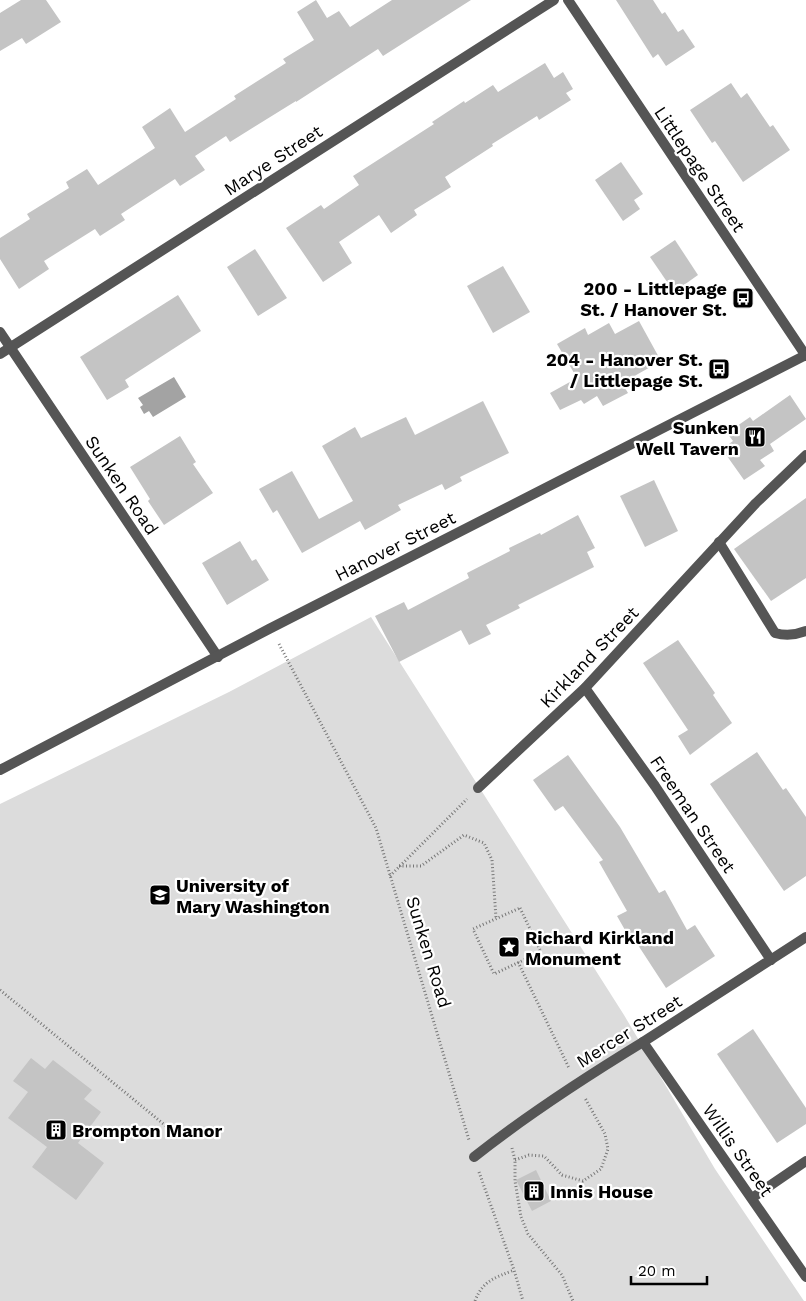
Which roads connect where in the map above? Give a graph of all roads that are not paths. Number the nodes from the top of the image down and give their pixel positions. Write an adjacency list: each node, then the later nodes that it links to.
1 (554, 0): 4 (street, Marye Street)
2 (568, 0): 6 (street, Littlepage Street)
3 (0, 332): 4 (street, Sunken Road)
4 (10, 347): 5 (street, Marye Street); 10 (street, Sunken Road)
5 (0, 354)
6 (806, 355): 10 (street, Hanover Street)
7 (806, 455): 8 (street, Kirkland Street)
8 (719, 542): 9 (street); 11 (street, Kirkland Street)
9 (806, 632)
10 (218, 656): 12 (street, Hanover Street)
11 (585, 688): 13 (street, Kirkland Street); 15 (street, Freeman Street)
12 (0, 770)
13 (478, 788)
14 (806, 938): 15 (street, Mercer Street)
15 (771, 960): 16 (street, Mercer Street)
16 (643, 1042): 17 (street, Mercer Street); 19 (street, Willis Street)
17 (474, 1157)
18 (806, 1161): 19 (street)
19 (752, 1198): 20 (street, Willis Street)
20 (806, 1277)

